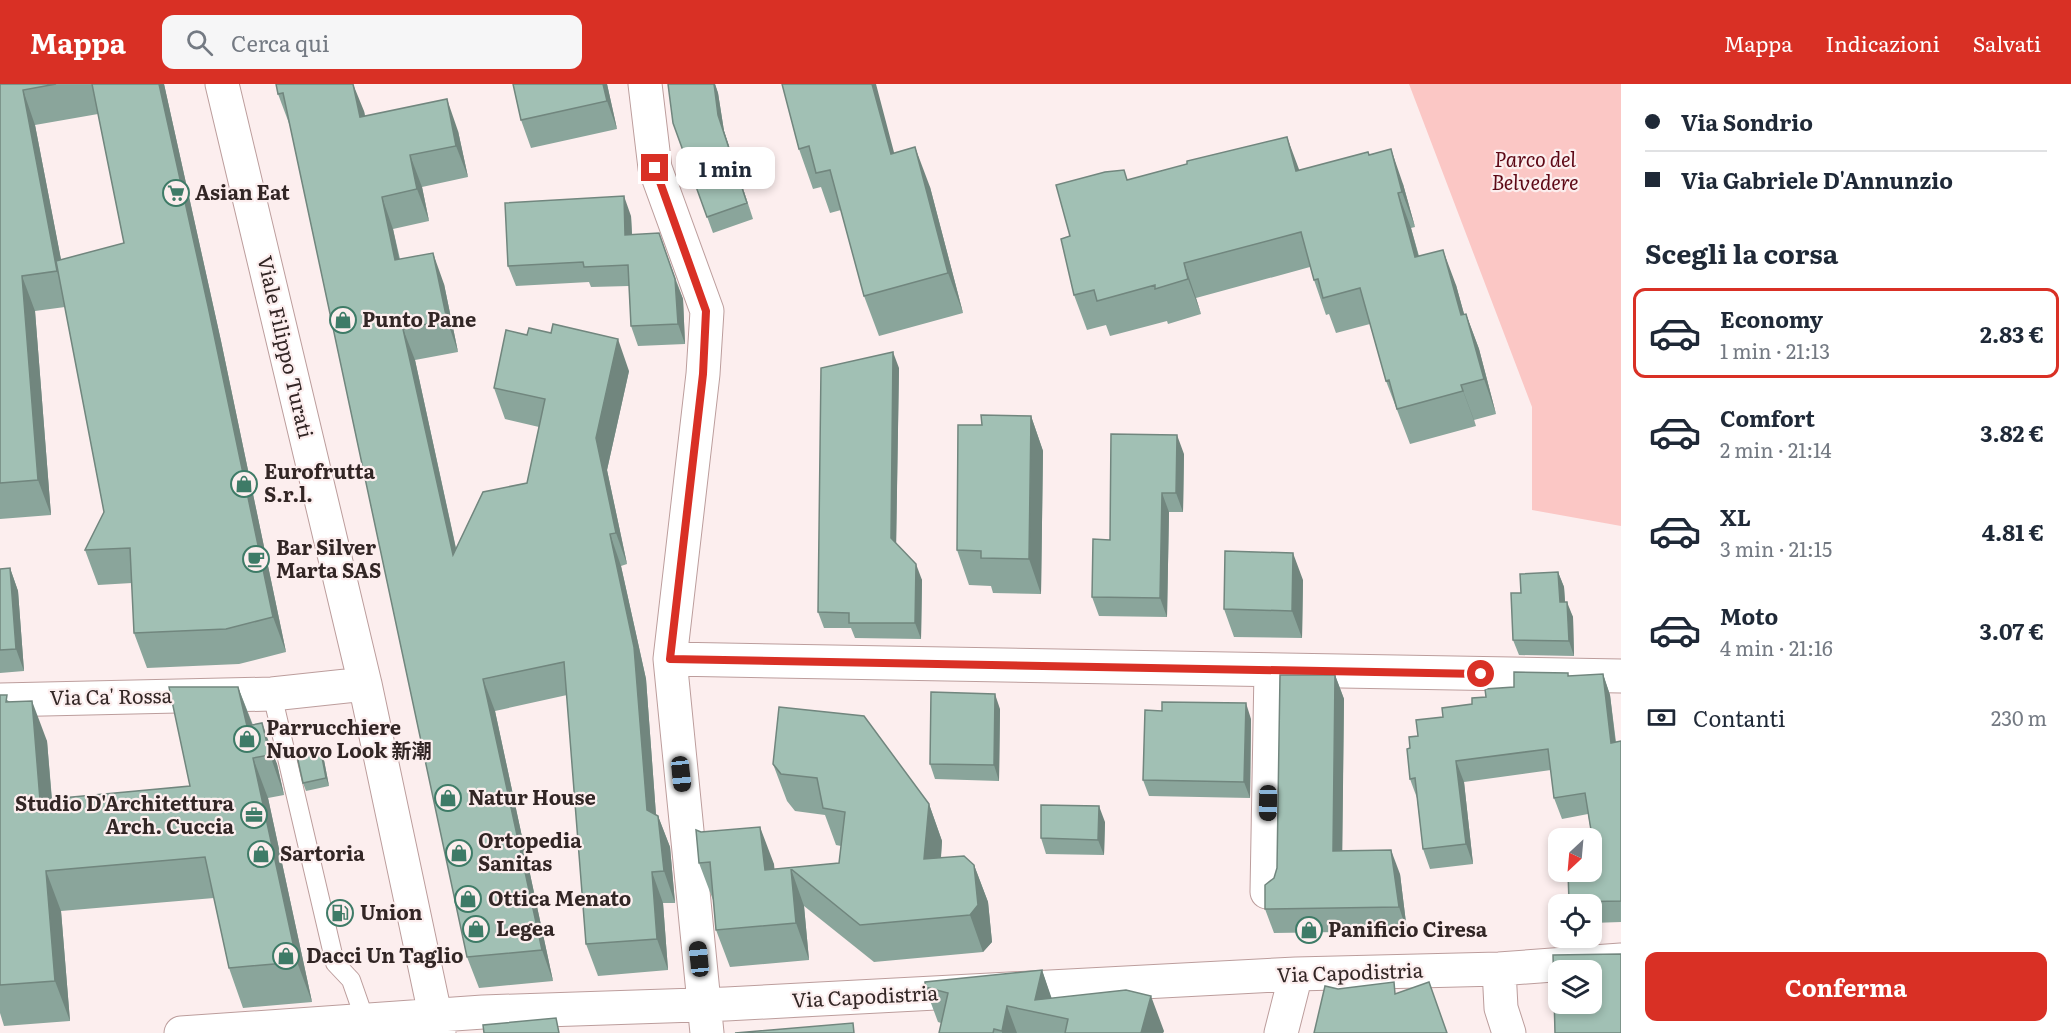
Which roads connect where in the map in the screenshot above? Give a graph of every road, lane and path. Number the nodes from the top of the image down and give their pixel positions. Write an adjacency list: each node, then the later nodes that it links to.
1 (222, 84): 6 (street, Viale Filippo Turati)
2 (645, 84): 3 (street)
3 (670, 659): 4 (street); 13 (street)
4 (1271, 670): 5 (street); 9 (street)
5 (1621, 676)
6 (365, 684): 7 (street, Via Ca' Rossa); 15 (street, Viale Filippo Turati)
7 (272, 694): 8 (street, Via Ca' Rossa); 14 (lane)
8 (0, 700)
9 (1267, 892)
10 (1621, 960): 11 (street, Via Capodistria)
11 (1499, 969): 12 (street, Via Capodistria); 18 (street)
12 (1296, 974): 13 (street, Via Capodistria); 17 (street)
13 (705, 1019): 15 (street, Via Capodistria)
14 (365, 1020): 15 (street, Via Capodistria); 16 (street, Via Capodistria)
15 (437, 1024)
16 (181, 1033)
17 (1281, 1033)
18 (1509, 1033)

